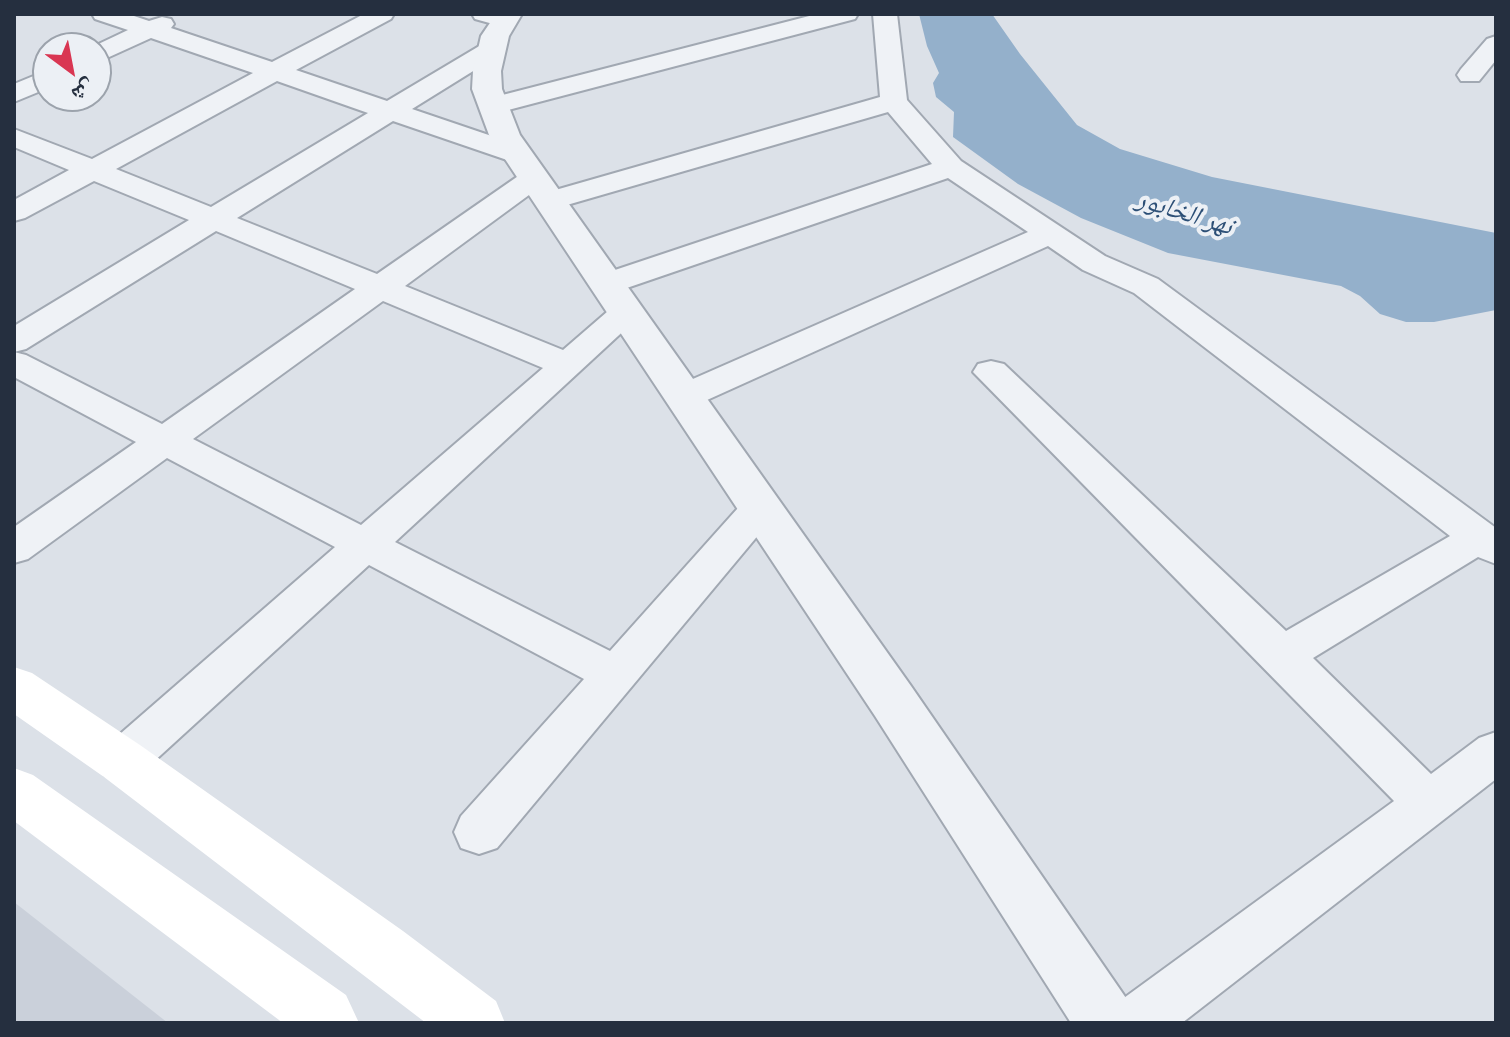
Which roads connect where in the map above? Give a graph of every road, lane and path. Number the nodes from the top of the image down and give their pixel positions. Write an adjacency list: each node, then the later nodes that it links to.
1 (104, 14): 7 (street)
2 (184, 14): 7 (street)
3 (382, 14): 10 (street)
4 (846, 14): 13 (street)
5 (885, 14): 12 (street)
6 (497, 24): 13 (street); 14 (street)
7 (151, 30): 9 (street); 10 (street)
8 (1496, 44): 11 (street)
9 (112, 48)
10 (275, 72): 14 (street); 17 (street)
11 (1470, 75)
12 (894, 102): 16 (street); 18 (street)
13 (493, 106): 18 (street)
14 (391, 111): 18 (street); 20 (street)
15 (14, 137): 17 (street)
16 (951, 167): 21 (street); 23 (street)
17 (93, 169): 19 (street); 20 (street)
18 (534, 178): 22 (street); 23 (street)
19 (14, 212)
20 (214, 219): 22 (street); 24 (street)
21 (1048, 235): 28 (street); 31 (street)
22 (380, 288): 26 (street); 29 (street)
23 (616, 298): 26 (street); 28 (street)
24 (14, 341)
25 (14, 363): 29 (street)
26 (568, 365): 32 (street)
27 (991, 372): 34 (street)
28 (683, 397): 30 (street)
29 (163, 440): 32 (street); 33 (street)
30 (760, 509): 35 (street); 44 (street)
31 (1488, 543): 34 (street)
32 (366, 545): 35 (street); 38 (street)
33 (14, 548)
34 (1282, 655): 40 (street)
35 (616, 675): 41 (street)
36 (14, 687): 38 (main road)
37 (1496, 752): 40 (street)
38 (122, 761): 43 (main road)
39 (14, 791): 42 (main road)
40 (1428, 803): 45 (street)
41 (479, 832)
42 (324, 1021)
43 (474, 1023)
44 (1106, 1023)
45 (1137, 1023)

